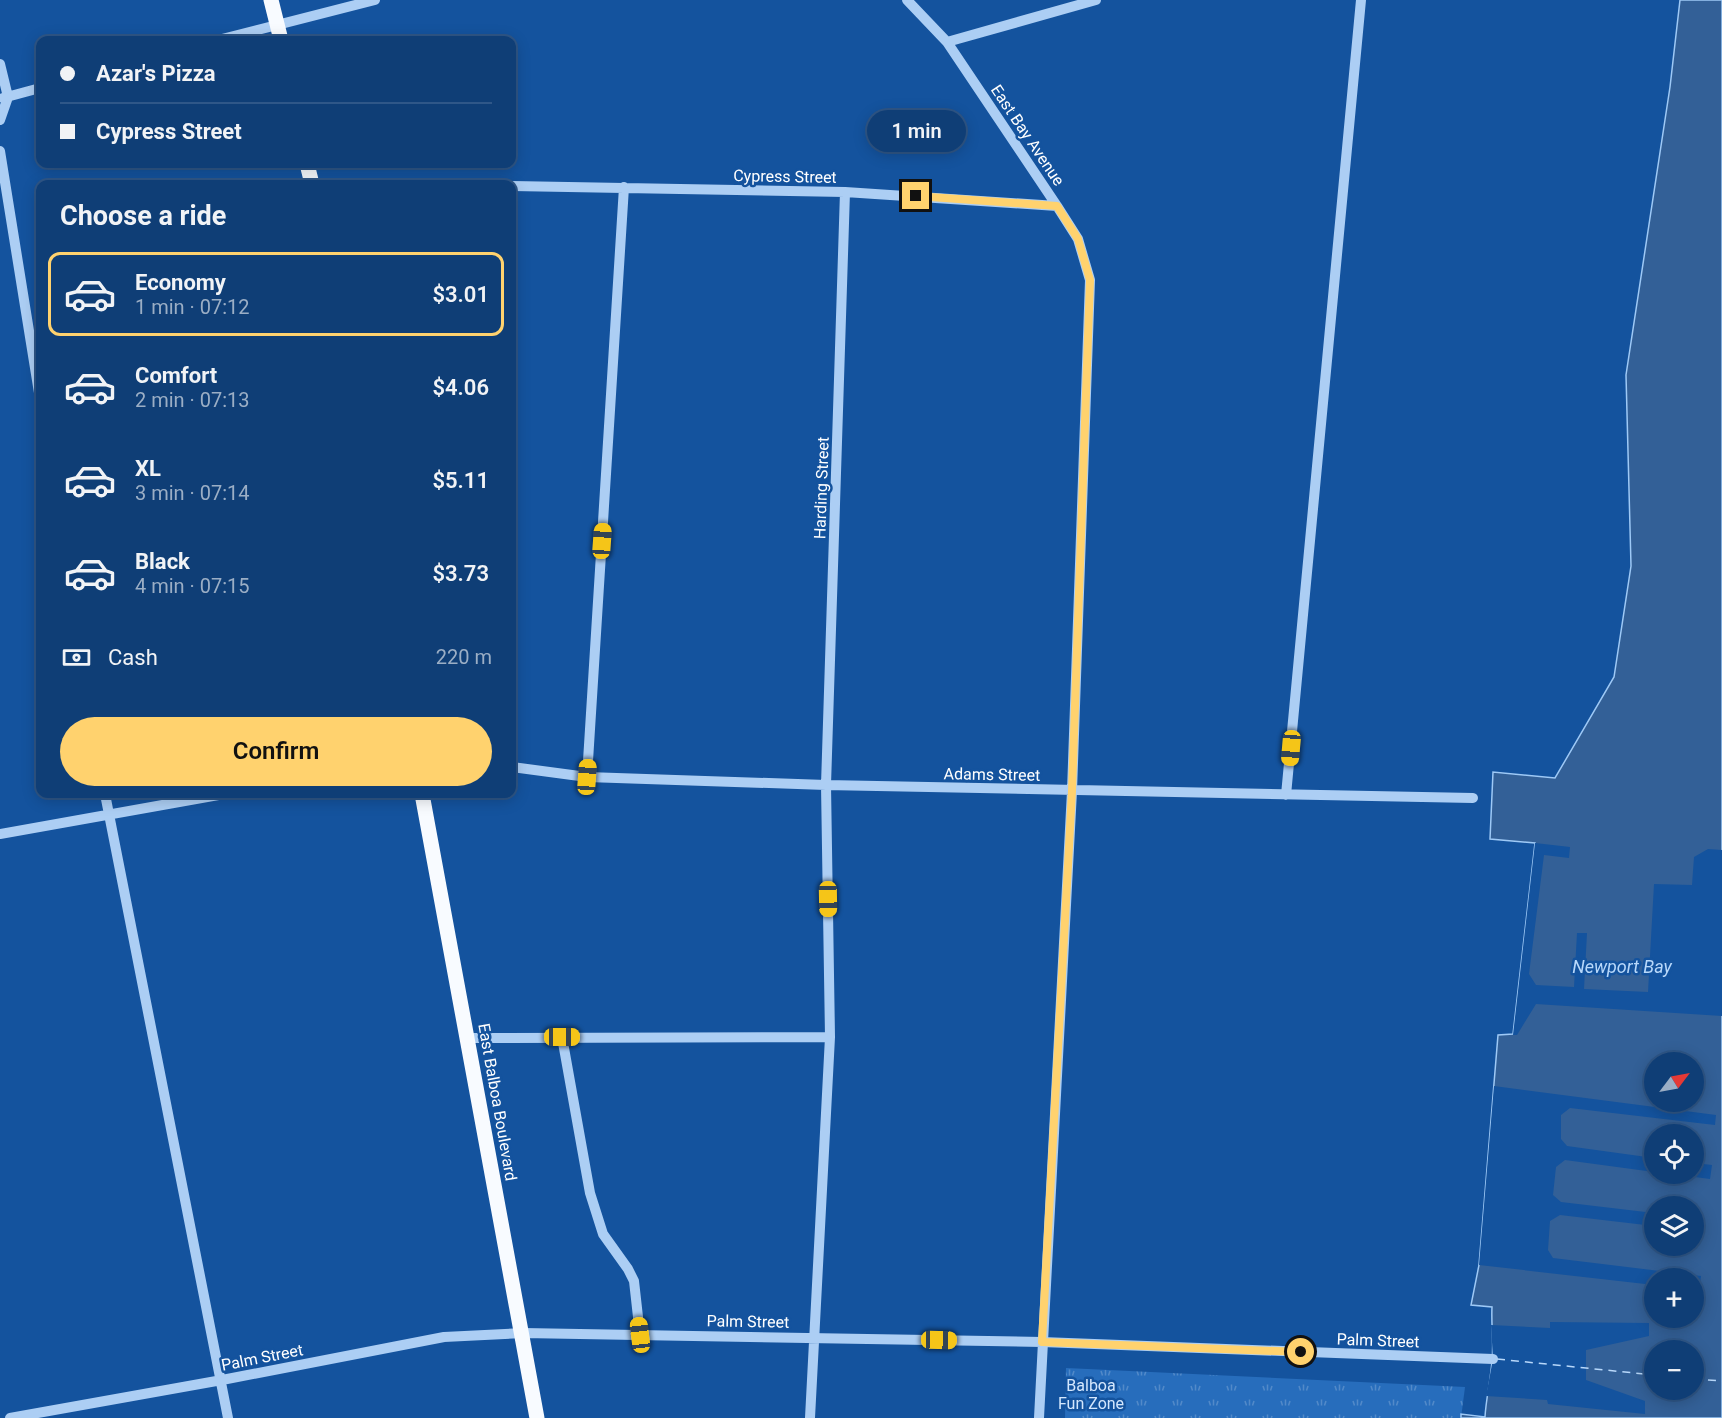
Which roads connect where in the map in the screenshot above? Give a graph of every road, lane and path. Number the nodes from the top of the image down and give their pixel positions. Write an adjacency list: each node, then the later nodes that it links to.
1 (271, 0): 6 (main road)
2 (375, 0): 6 (street)
3 (907, 0): 9 (street, East Bay Avenue)
4 (1096, 0): 9 (street)
5 (1361, 0): 24 (street)
6 (277, 25): 7 (street); 8 (main road)
7 (234, 36)
8 (279, 36)
9 (947, 42): 18 (street, East Bay Avenue)
10 (0, 64): 12 (street)
11 (36, 89): 12 (street)
12 (4, 98): 13 (street)
13 (0, 120)
14 (0, 151): 19 (street)
15 (516, 186): 16 (street, Cypress Street)
16 (624, 187): 17 (street, Cypress Street); 21 (street)
17 (845, 192): 18 (street, Cypress Street); 22 (street, Harding Street)
18 (1057, 206): 23 (street, East Bay Avenue)
19 (36, 374)
20 (516, 768): 21 (street, Adams Street)
21 (587, 777): 22 (street, Adams Street)
22 (826, 785): 23 (street, Adams Street); 31 (street, Harding Street)
23 (1072, 791): 24 (street, Adams Street); 37 (street, East Bay Avenue)
24 (1286, 795): 28 (street, Adams Street)
25 (106, 798): 29 (street)
26 (203, 798): 29 (street)
27 (424, 798): 33 (main road, East Balboa Boulevard)
28 (1473, 798)
29 (108, 816): 30 (street); 39 (street)
30 (0, 834)
31 (830, 1036): 32 (street); 36 (street, Harding Street)
32 (562, 1037): 33 (street); 35 (street)
33 (468, 1038): 34 (main road, East Balboa Boulevard)
34 (522, 1334): 35 (street, Palm Street); 39 (street, Palm Street); 42 (main road, East Balboa Boulevard)
35 (640, 1335): 36 (street, Palm Street)
36 (813, 1337): 37 (street, Palm Street); 43 (street, Harding Street)
37 (1042, 1342): 38 (street, Palm Street); 44 (street, East Bay Avenue)
38 (1493, 1359)
39 (222, 1380): 40 (street, Palm Street); 41 (street)
40 (10, 1418)
41 (228, 1418)
42 (537, 1418)
43 (810, 1418)
44 (1039, 1418)

